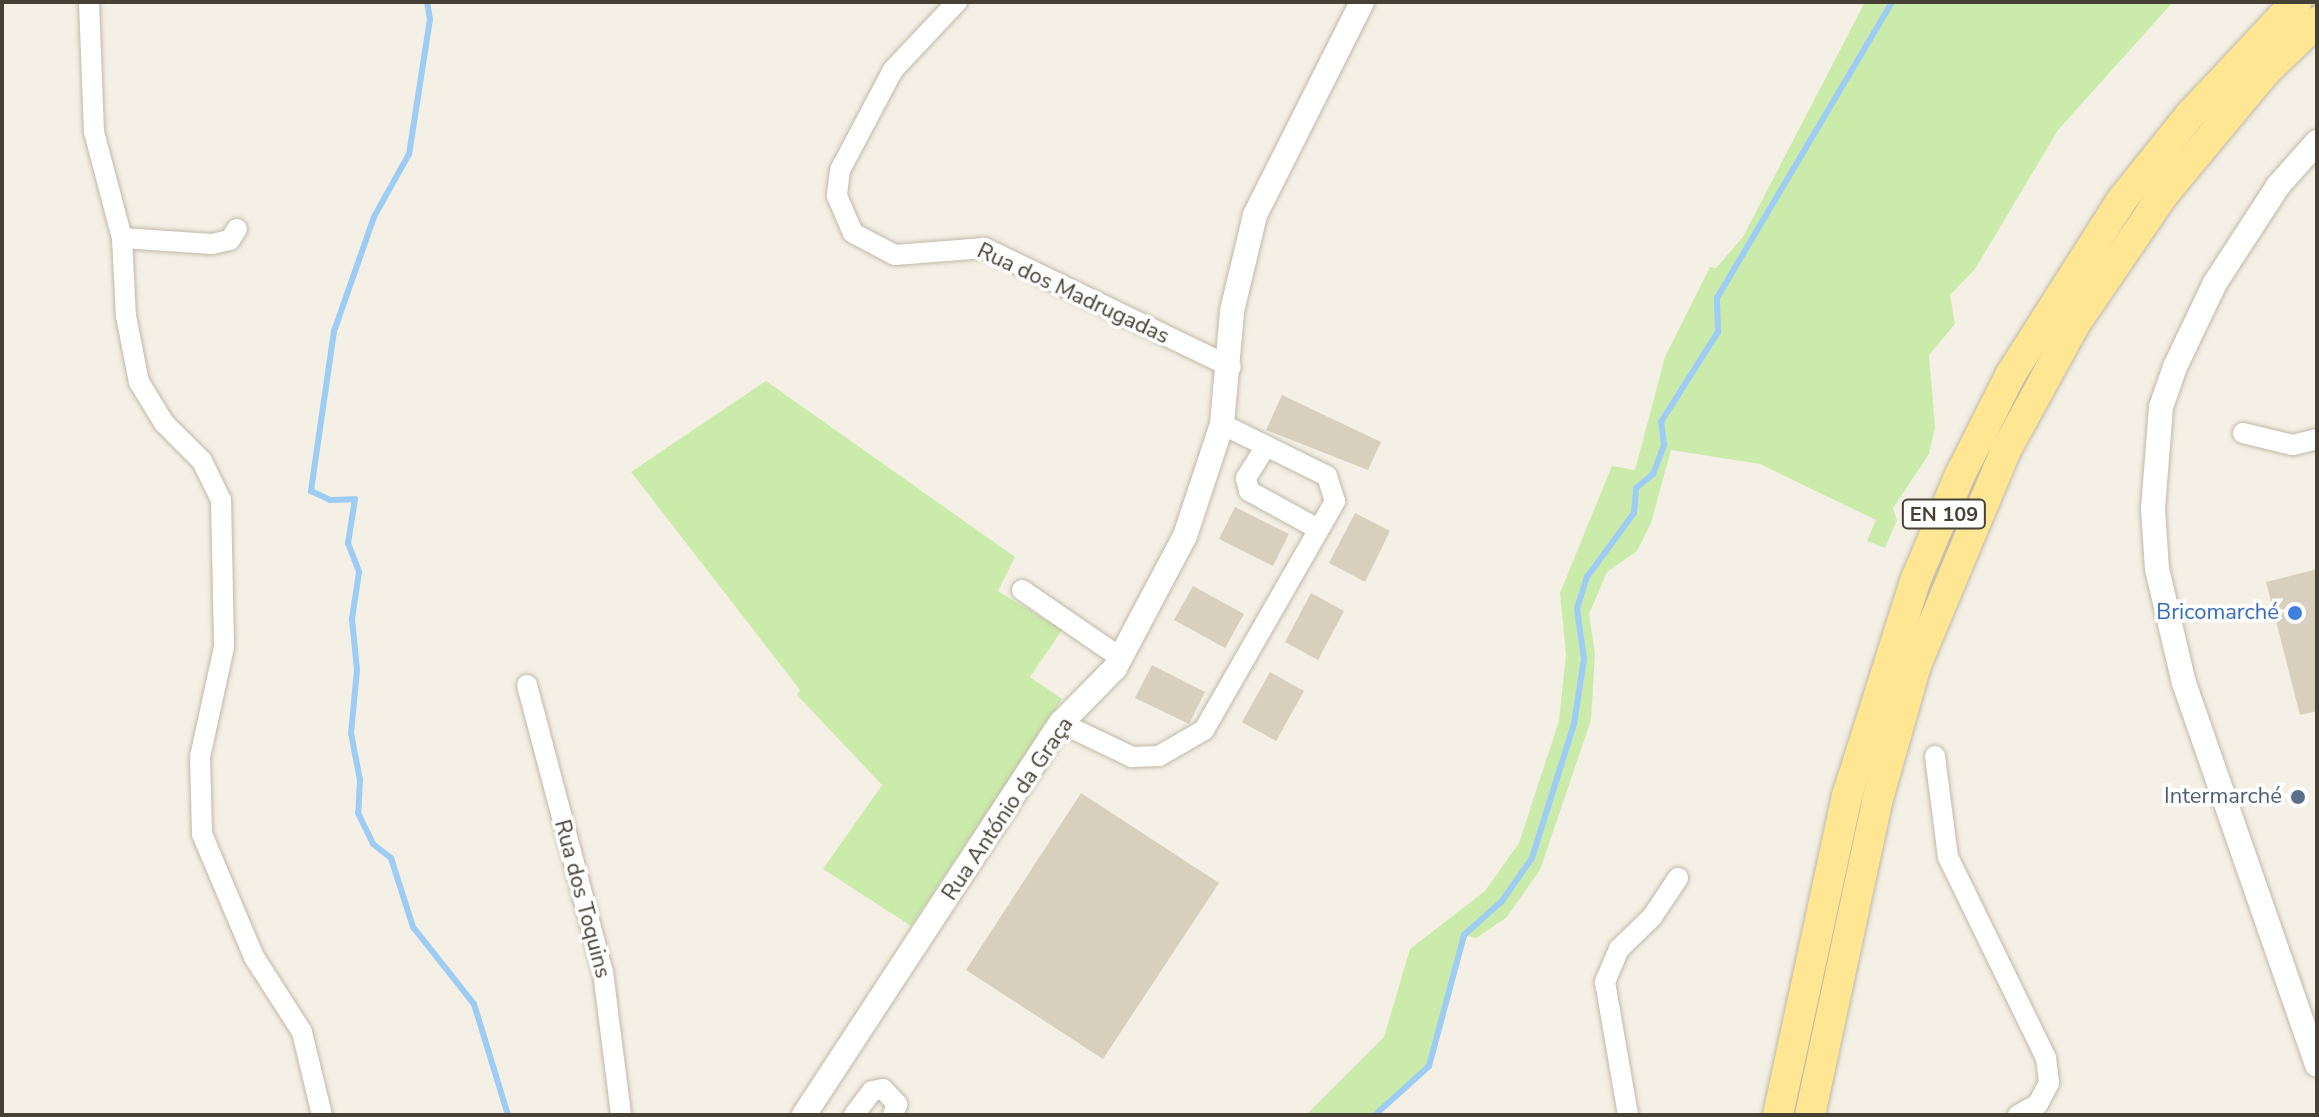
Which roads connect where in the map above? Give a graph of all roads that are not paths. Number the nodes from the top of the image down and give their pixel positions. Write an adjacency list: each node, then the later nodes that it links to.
1 (89, 2): 8 (street)
2 (957, 2): 9 (street, Rua dos Madrugadas)
3 (1362, 2): 9 (street, Rua António da Graça)
4 (2296, 2): 28 (main road, EN 109)
5 (2317, 22): 29 (main road, EN 109)
6 (2317, 142): 21 (street)
7 (237, 229): 8 (street)
8 (122, 238): 23 (street)
9 (1231, 367): 10 (street, Rua António da Graça)
10 (1222, 424): 13 (street); 16 (street, Rua António da Graça)
11 (2243, 433): 12 (street)
12 (2317, 439)
13 (1266, 446): 14 (street); 14 (street)
14 (1318, 529): 18 (street)
15 (1022, 590): 16 (street)
16 (1121, 658): 18 (street, Rua António da Graça)
17 (527, 685): 24 (street, Rua dos Toquins)
18 (1061, 723): 25 (street, Rua António da Graça)
19 (1935, 756): 30 (street)
20 (1678, 878): 27 (street)
21 (2317, 1064)
22 (863, 1110): 26 (street)
23 (322, 1115)
24 (621, 1115)
25 (804, 1115)
26 (893, 1115)
27 (1628, 1115)
28 (1778, 1115)
29 (1810, 1115)
30 (2018, 1115)

